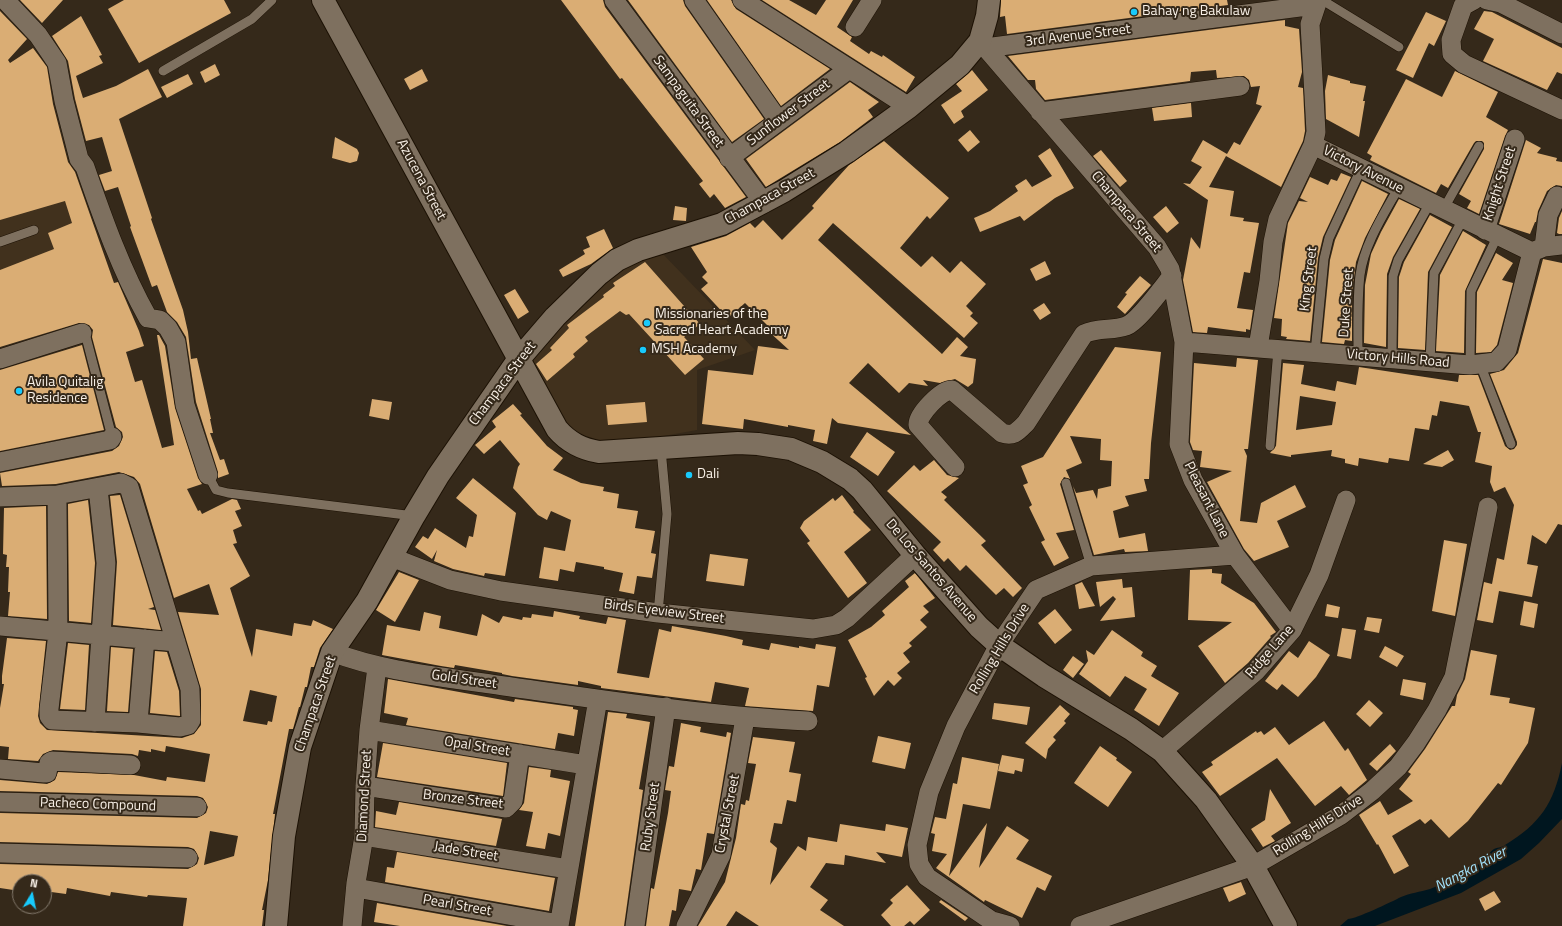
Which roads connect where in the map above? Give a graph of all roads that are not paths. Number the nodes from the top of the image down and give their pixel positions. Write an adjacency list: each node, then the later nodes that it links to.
1 (5, 0): 56 (street)
2 (272, 0): 17 (lane)
3 (614, 0): 26 (street, Sampaguita Street)
4 (694, 0): 22 (street)
5 (742, 0): 16 (street)
6 (872, 0): 12 (street)
7 (989, 0): 14 (street, Champaca Street)
8 (1487, 0): 13 (street)
9 (326, 1): 46 (street, Azucena Street)
10 (1318, 2): 14 (street, 3rd Avenue Street); 15 (lane); 24 (street)
11 (1462, 2): 20 (street)
12 (855, 27)
13 (1562, 34)
14 (982, 44): 19 (street, Champaca Street); 21 (street, Champaca Street)
15 (1399, 47)
16 (849, 69): 19 (street); 22 (street, Sunflower Street)
17 (163, 71)
18 (1240, 86): 21 (street)
19 (909, 107): 30 (street, Champaca Street)
20 (1562, 110)
21 (1040, 112): 37 (street, Champaca Street)
22 (778, 120): 26 (street, Sunflower Street)
23 (1515, 140): 34 (street, Knight Street)
24 (1313, 145): 27 (street, Victory Avenue); 40 (street, Victory Avenue)
25 (1479, 146): 31 (lane)
26 (729, 158): 30 (street, Sampaguita Street)
27 (1361, 169): 28 (street, Victory Avenue); 42 (lane, King Street)
28 (1399, 187): 31 (street, Victory Avenue); 43 (lane, Duke Street)
29 (1557, 196): 36 (street)
30 (764, 202): 46 (street, Champaca Street)
31 (1436, 206): 32 (street, Victory Avenue); 45 (lane)
32 (1462, 219): 34 (street, Victory Avenue); 47 (lane)
33 (34, 230): 35 (lane)
34 (1492, 232): 36 (street, Victory Avenue); 48 (lane)
35 (0, 242)
36 (1546, 248): 48 (street, Victory Hills Road)
37 (1172, 276): 39 (street, Champaca Street); 55 (street)
38 (82, 333): 44 (street); 49 (lane)
39 (1184, 342): 40 (street, Victory Hills Road); 50 (street, Champaca Street)
40 (1258, 347): 41 (street, Victory Hills Road)
41 (1278, 349): 42 (street, Victory Hills Road); 52 (lane)
42 (1315, 352): 43 (street, Victory Hills Road)
43 (1358, 356): 45 (street, Victory Hills Road)
44 (0, 359)
45 (1392, 359): 47 (street, Victory Hills Road)
46 (518, 360): 53 (street, De Los Santos Avenue); 63 (street, Champaca Street)
47 (1430, 362): 48 (street, Victory Hills Road)
48 (1475, 365): 51 (lane)
49 (112, 437): 54 (street)
50 (1179, 444): 65 (street, Pleasant Lane)
51 (1511, 444)
52 (1270, 446)
53 (661, 449): 64 (street, De Los Santos Avenue); 68 (lane)
54 (0, 462)
55 (956, 467)
56 (208, 475): 63 (lane)
57 (1066, 483): 67 (lane)
58 (98, 488): 59 (street); 72 (street); 74 (street)
59 (57, 495): 60 (street); 71 (street)
60 (0, 497)
61 (1346, 500): 70 (street, Ridge Lane)
62 (1488, 507): 96 (street, Rolling Hills Drive)
63 (414, 516): 66 (street, Champaca Street)
64 (915, 555): 68 (street, Birds Eyeview Street); 75 (street, De Los Santos Avenue)
65 (1235, 555): 67 (street, Rolling Hills Drive); 70 (street)
66 (391, 557): 68 (street, Birds Eyeview Street); 76 (street, Champaca Street)
67 (1091, 566): 75 (street, Rolling Hills Drive)
68 (658, 613)
69 (0, 626): 71 (street)
70 (1292, 630): 85 (street, Ridge Lane)
71 (58, 632): 72 (street); 82 (street)
72 (102, 635): 73 (street); 82 (street)
73 (145, 639): 74 (street); 83 (street)
74 (176, 642): 83 (street)
75 (998, 645): 85 (street, De Los Santos Avenue); 104 (street, Rolling Hills Drive)
76 (332, 652): 77 (street, Gold Street); 100 (street, Champaca Street)
77 (377, 667): 78 (street, Gold Street); 84 (street, Diamond Street)
78 (598, 699): 79 (street, Gold Street); 88 (street)
79 (666, 707): 80 (street, Gold Street); 102 (street, Ruby Street)
80 (745, 718): 81 (street, Gold Street); 103 (street, Crystal Street)
81 (808, 721)
82 (95, 722): 83 (street)
83 (138, 723)
84 (369, 730): 86 (street, Opal Street); 90 (street, Diamond Street)
85 (1162, 751): 96 (street, De Los Santos Avenue)
86 (520, 754): 88 (street, Opal Street); 90 (street, Bronze Street)
87 (130, 765): 89 (street)
88 (586, 765): 97 (street)
89 (0, 768)
90 (365, 786): 93 (street, Diamond Street)
91 (0, 802): 92 (street, Pacheco Compound)
92 (197, 807)
93 (364, 836): 97 (street, Jade Street); 98 (street, Diamond Street)
94 (0, 854): 95 (street)
95 (188, 858)
96 (1254, 866): 105 (street, Rolling Hills Drive); 106 (street, De Los Santos Avenue)
97 (568, 869): 99 (street)
98 (356, 888): 99 (street, Pearl Street); 101 (street, Diamond Street)
99 (559, 925)
100 (276, 926)
101 (352, 926)
102 (635, 926)
103 (686, 926)
104 (1010, 926)
105 (1080, 926)
106 (1286, 926)

